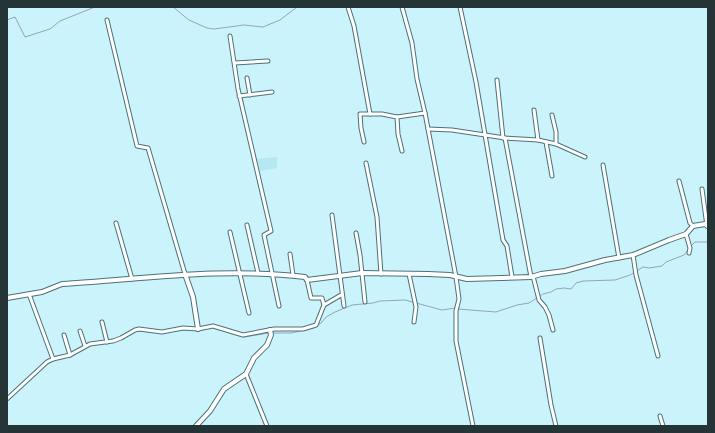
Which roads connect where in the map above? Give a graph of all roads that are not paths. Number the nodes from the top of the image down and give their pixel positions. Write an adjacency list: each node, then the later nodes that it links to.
1 (348, 7): 15 (street)
2 (402, 7): 14 (street)
3 (460, 7): 19 (street)
4 (106, 20): 46 (street)
5 (230, 36): 7 (street)
6 (268, 60): 7 (street)
7 (234, 63): 12 (street)
8 (247, 78): 11 (street)
9 (497, 80): 20 (street)
10 (272, 92): 11 (street)
11 (250, 95): 12 (street)
12 (239, 96): 47 (street)
13 (534, 110): 21 (street)
14 (425, 113): 17 (street); 18 (street)
15 (370, 114): 17 (street); 22 (street)
16 (552, 115): 24 (street)
17 (397, 117): 25 (street)
18 (428, 129): 19 (street); 53 (street)
19 (485, 134): 20 (street); 55 (street)
20 (504, 138): 21 (street); 54 (street)
21 (538, 140): 23 (street)
22 (364, 142)
23 (546, 142): 24 (street); 29 (street)
24 (556, 144): 26 (street)
25 (402, 151)
26 (585, 158)
27 (366, 163): 49 (street)
28 (603, 165): 43 (street)
29 (552, 176)
30 (679, 181): 35 (street)
31 (702, 189): 36 (street)
32 (332, 215): 52 (street)
33 (116, 223): 56 (street)
34 (247, 225): 45 (street)
35 (693, 226): 36 (street); 39 (street)
36 (708, 226)
37 (230, 232): 44 (street)
38 (356, 233): 48 (street)
39 (686, 234): 40 (street); 42 (street)
40 (689, 253)
41 (290, 254): 51 (street)
42 (633, 255): 43 (street); 77 (street)
43 (619, 258): 54 (street)
44 (240, 273): 45 (street); 46 (street); 65 (street)
45 (258, 273): 47 (street)
46 (185, 274): 56 (street); 68 (street)
47 (272, 274): 51 (street); 63 (street)
48 (362, 274): 49 (street); 52 (street); 61 (street)
49 (381, 274): 50 (street)
50 (409, 274): 53 (street); 67 (street)
51 (293, 275): 57 (street)
52 (340, 276): 57 (street); 59 (street)
53 (456, 277): 55 (street); 84 (street)
54 (532, 277): 55 (street); 70 (street)
55 (512, 278)
56 (132, 279): 58 (street)
57 (307, 280): 62 (street)
58 (29, 294): 60 (street); 78 (street)
59 (341, 295): 62 (street); 64 (street)
60 (7, 298)
61 (365, 302)
62 (324, 305): 69 (street)
63 (279, 306)
64 (344, 306)
65 (249, 313)
66 (102, 322): 74 (street)
67 (414, 322)
68 (198, 329): 69 (street); 74 (street)
69 (270, 330): 79 (street)
70 (553, 330)
71 (80, 331): 75 (street)
72 (64, 335): 76 (street)
73 (540, 338): 85 (street)
74 (107, 342): 75 (street)
75 (85, 346): 76 (street)
76 (70, 355): 78 (street)
77 (658, 356)
78 (53, 359): 80 (street)
79 (246, 374): 82 (street); 83 (street)
80 (7, 399)
81 (660, 416): 86 (street)
82 (196, 426)
83 (267, 426)
84 (473, 426)
85 (556, 426)
86 (663, 426)

